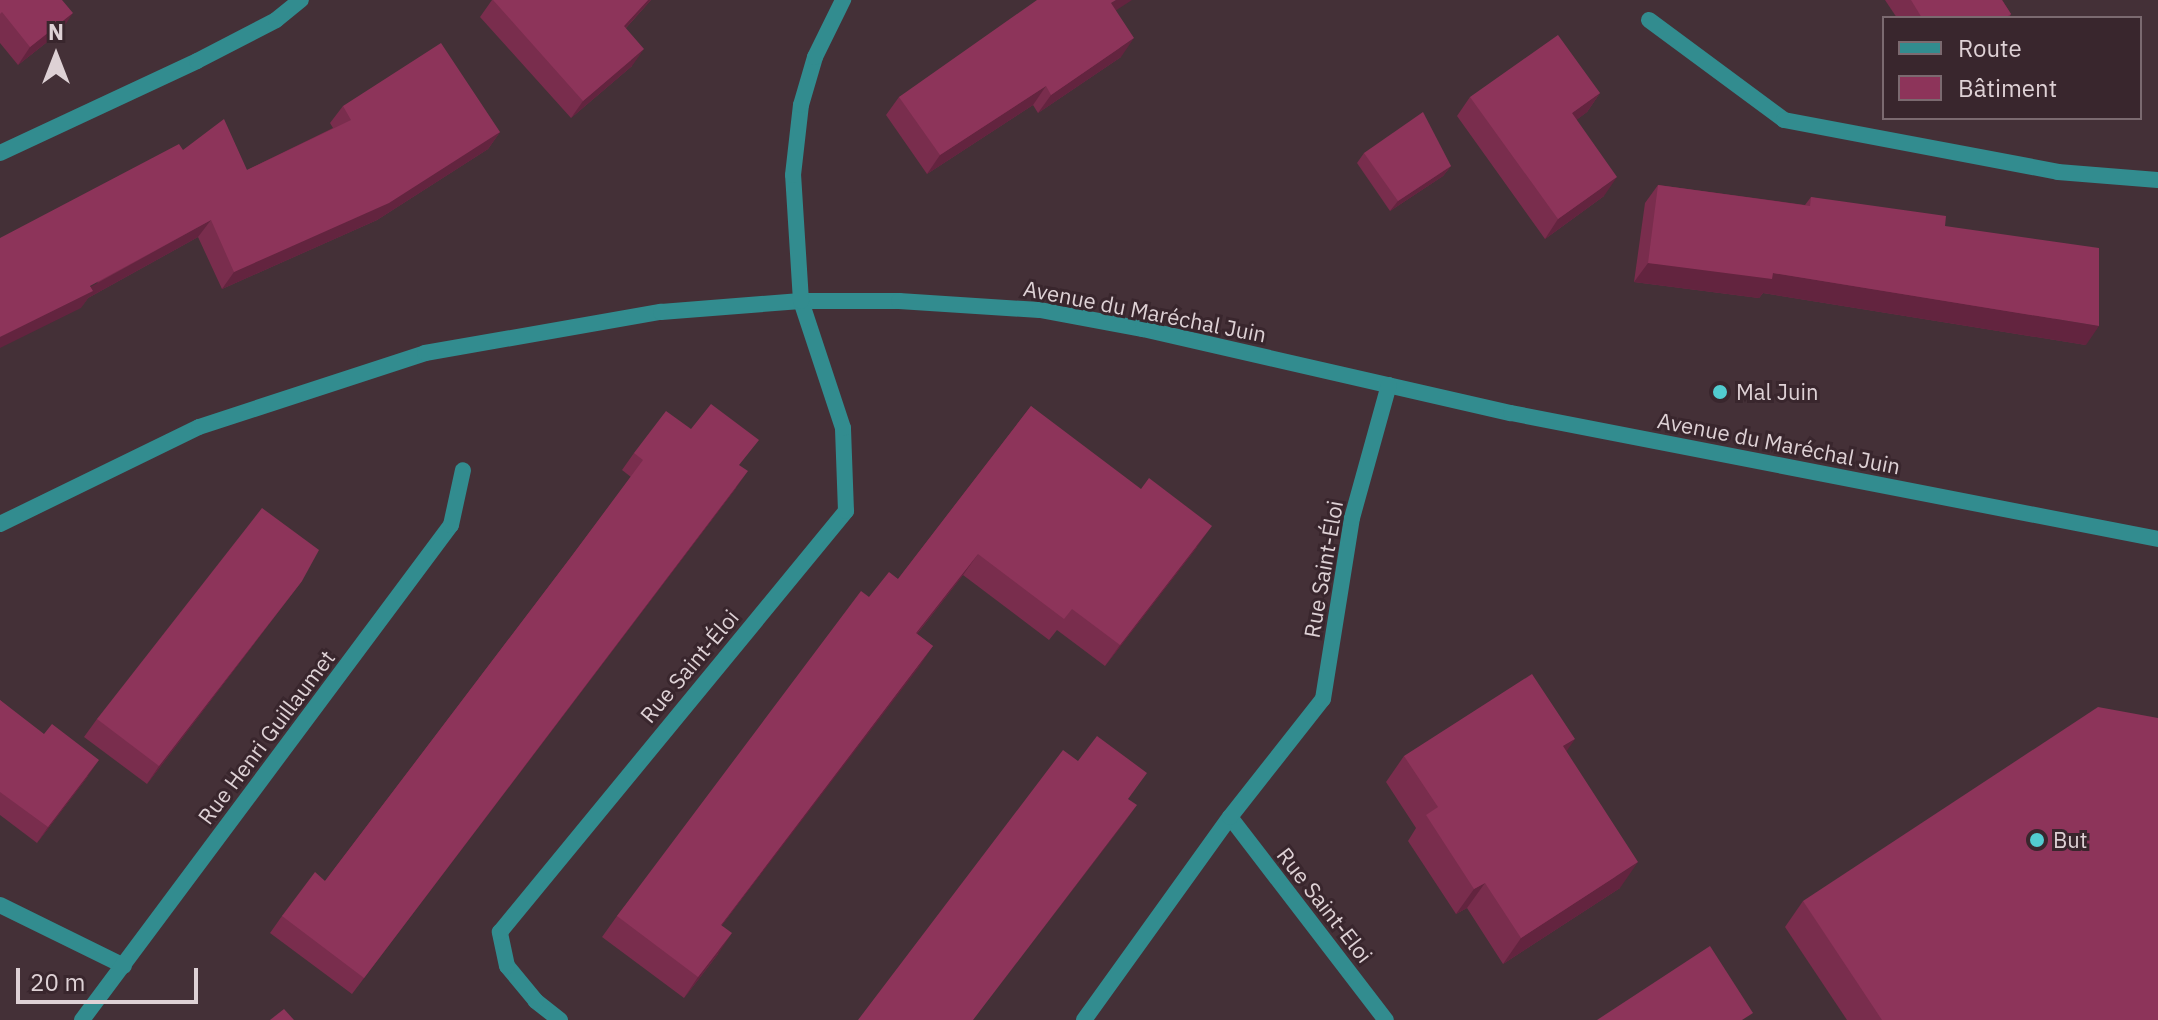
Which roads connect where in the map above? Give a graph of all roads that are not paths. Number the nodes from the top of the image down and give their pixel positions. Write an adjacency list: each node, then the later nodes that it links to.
1 (301, 0): 4 (street)
2 (843, 0): 6 (street)
3 (1649, 20): 5 (street)
4 (0, 153)
5 (2158, 180)
6 (801, 301): 7 (street, Avenue du Maréchal Juin); 9 (street, Avenue du Maréchal Juin); 15 (street, Rue Saint-Éloi)
7 (1389, 385): 10 (street, Avenue du Maréchal Juin); 11 (street, Rue Saint-Éloi)
8 (463, 470): 13 (street, Rue Henri Guillaumet)
9 (0, 524)
10 (2158, 539)
11 (1230, 817): 16 (street, Rue Saint-Éloi); 17 (street, Rue Saint-Eloi)
12 (0, 905): 13 (street)
13 (124, 966): 14 (street, Rue Henri Guillaumet)
14 (82, 1020)
15 (560, 1020)
16 (1084, 1020)
17 (1386, 1020)

